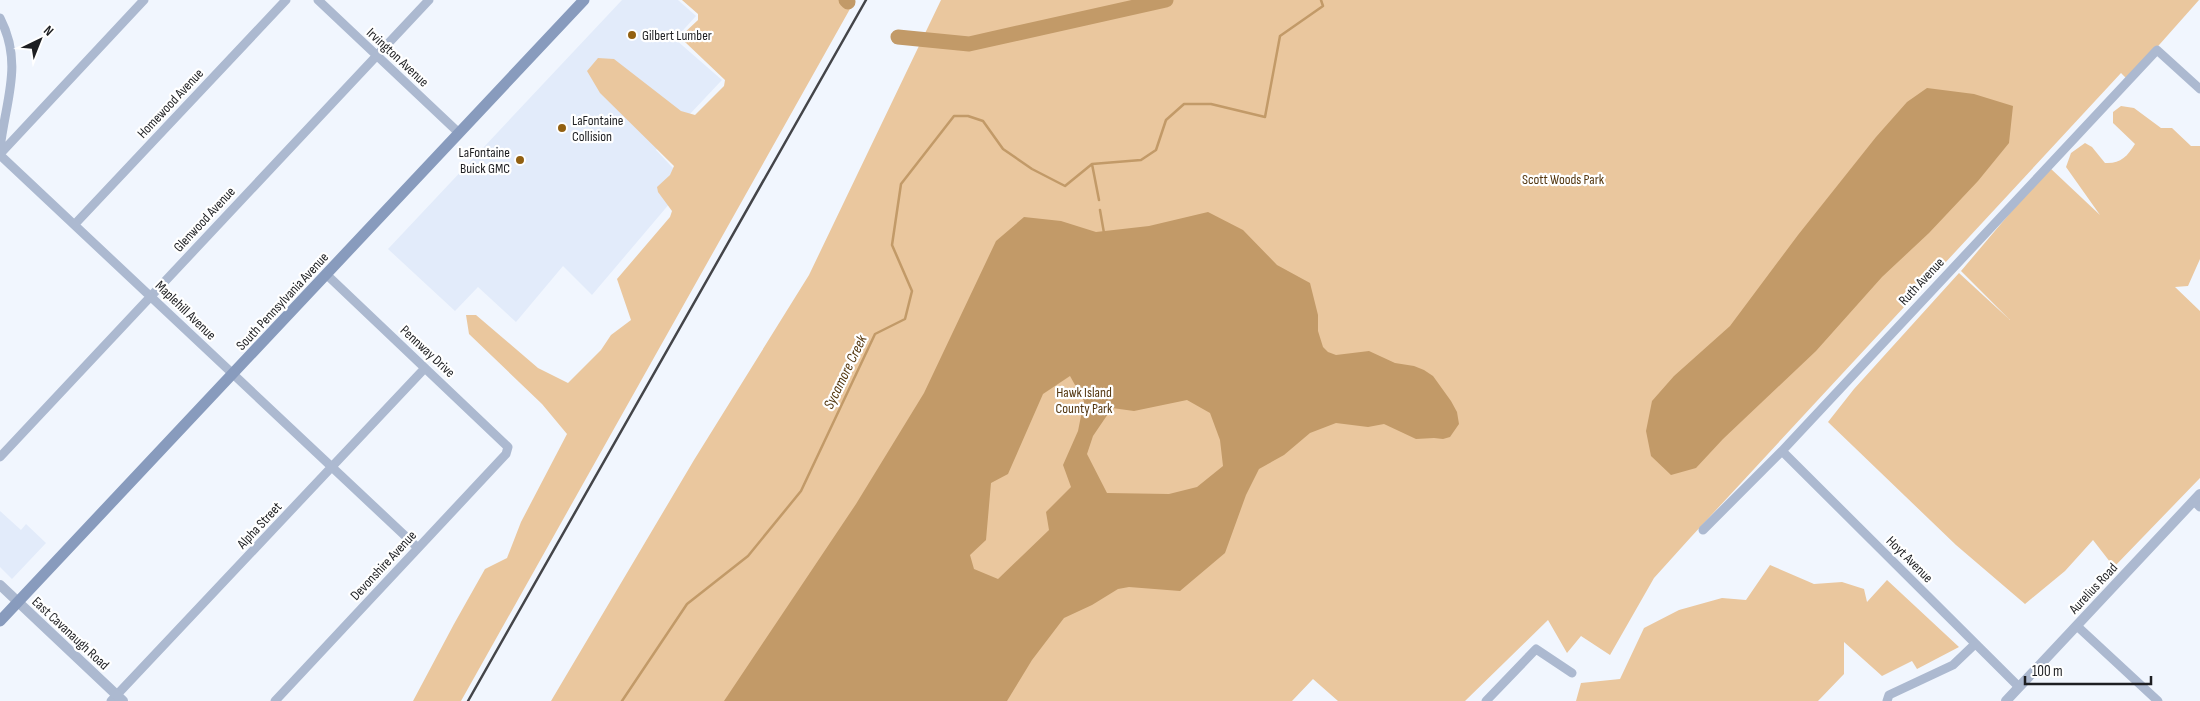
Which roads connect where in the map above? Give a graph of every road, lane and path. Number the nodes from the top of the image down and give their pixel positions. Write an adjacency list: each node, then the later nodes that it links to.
1 (144, 0): 11 (street)
2 (286, 0): 12 (street, Homewood Avenue)
3 (318, 0): 7 (street, Irvington Avenue)
4 (429, 0): 7 (street, Glenwood Avenue)
5 (584, 0): 9 (main road, South Pennsylvania Avenue)
6 (0, 18): 10 (street)
7 (376, 55): 9 (street, Irvington Avenue); 14 (street, Glenwood Avenue)
8 (2200, 89): 18 (street, Ruth Avenue)
9 (459, 133): 13 (main road, South Pennsylvania Avenue)
10 (0, 149)
11 (0, 154): 12 (street, Maplehill Avenue)
12 (75, 224): 14 (street, Maplehill Avenue)
13 (327, 275): 15 (street, Pennway Drive); 16 (main road, South Pennsylvania Avenue)
14 (150, 296): 16 (street, Maplehill Avenue); 19 (street, Glenwood Avenue)
15 (425, 368): 17 (street, Pennway Drive); 20 (street, Alpha Street)
16 (233, 375): 20 (street, Maplehill Avenue); 25 (main road, South Pennsylvania Avenue)
17 (508, 447): 23 (street, Devonshire Avenue)
18 (1782, 451): 22 (street, Ruth Avenue); 28 (street, Hoyt Avenue)
19 (0, 457)
20 (332, 467): 23 (street, Maplehill Avenue); 31 (street, Alpha Street)
21 (2198, 501): 27 (street, Aurelius Road)
22 (1703, 530)
23 (418, 548): 32 (street, Devonshire Avenue)
24 (0, 585): 25 (street, East Cavanaugh Road)
25 (18, 602): 26 (main road, South Pennsylvania Avenue); 31 (street, East Cavanaugh Road)
26 (0, 621)
27 (2077, 626): 30 (street, Aurelius Road); 36 (street)
28 (1975, 644): 30 (street, Hoyt Avenue); 34 (street)
29 (1572, 673): 33 (street)
30 (2019, 687): 35 (street, Aurelius Road)
31 (117, 699)
32 (274, 701)
33 (1486, 701)
34 (1887, 701)
35 (2006, 701)
36 (2158, 701)

